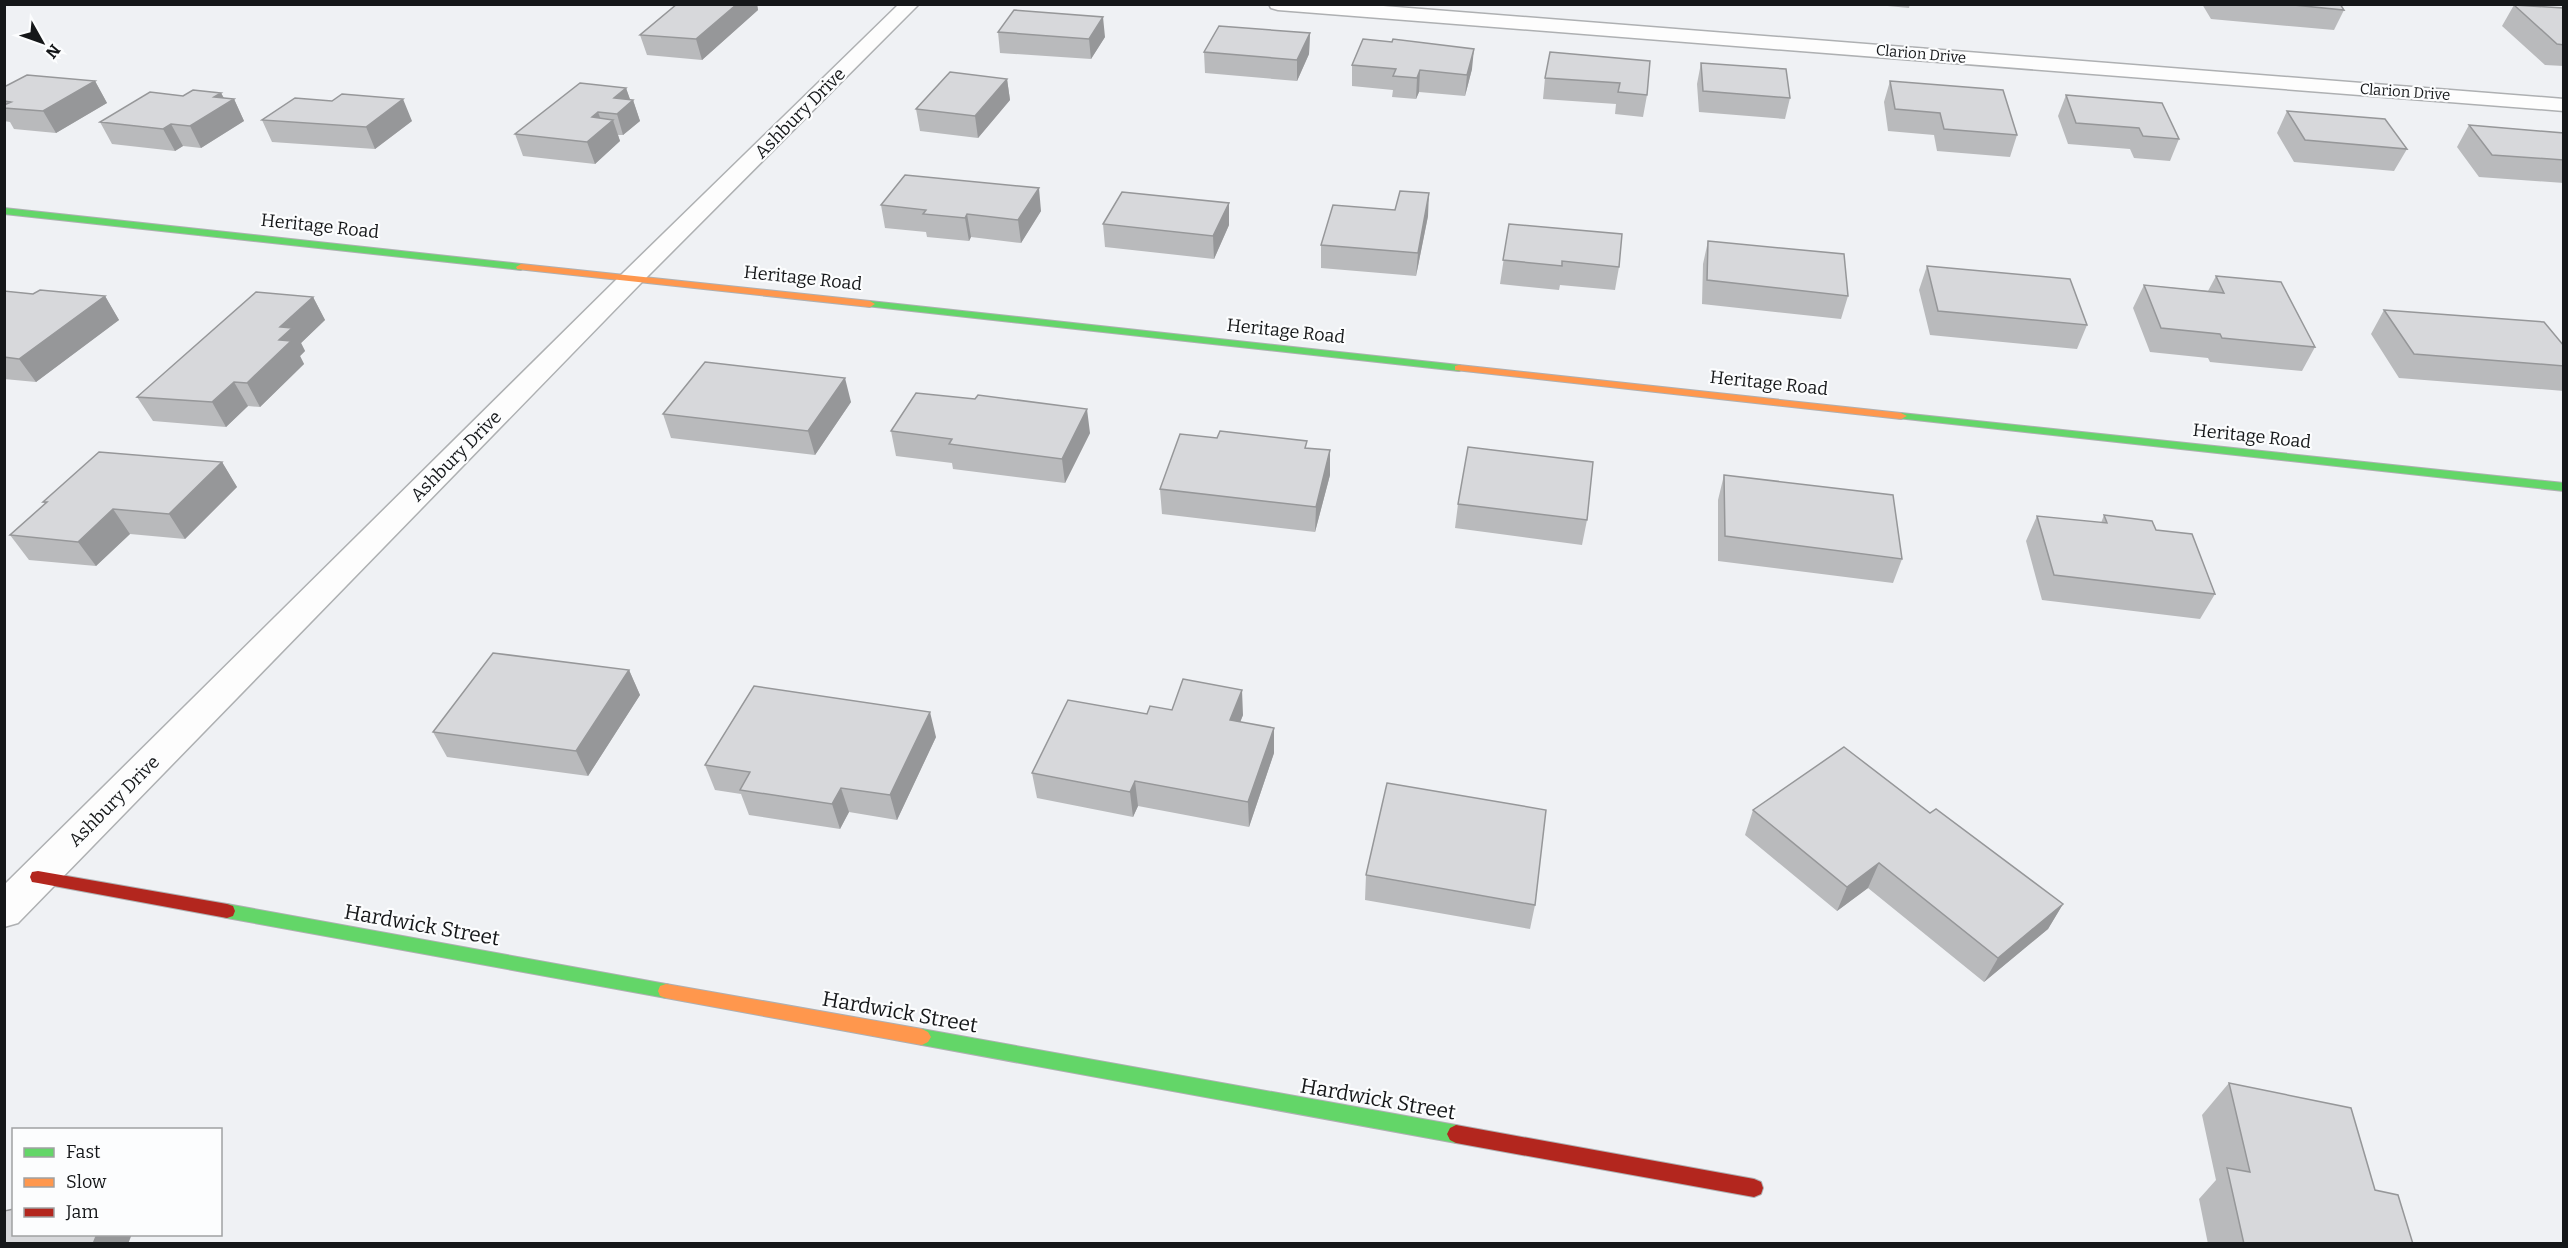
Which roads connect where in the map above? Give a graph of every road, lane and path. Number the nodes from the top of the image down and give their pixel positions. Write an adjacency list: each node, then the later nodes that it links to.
1 (910, 4): 5 (street, Ashbury Drive)
2 (1278, 4): 3 (street, Clarion Drive)
3 (2564, 105)
4 (4, 211): 5 (street, Heritage Road)
5 (632, 278): 6 (street, Heritage Road); 7 (street, Ashbury Drive)
6 (2564, 487)
7 (38, 877): 8 (street, Ashbury Drive); 9 (street, Hardwick Street)
8 (4, 911)
9 (1755, 1188)

